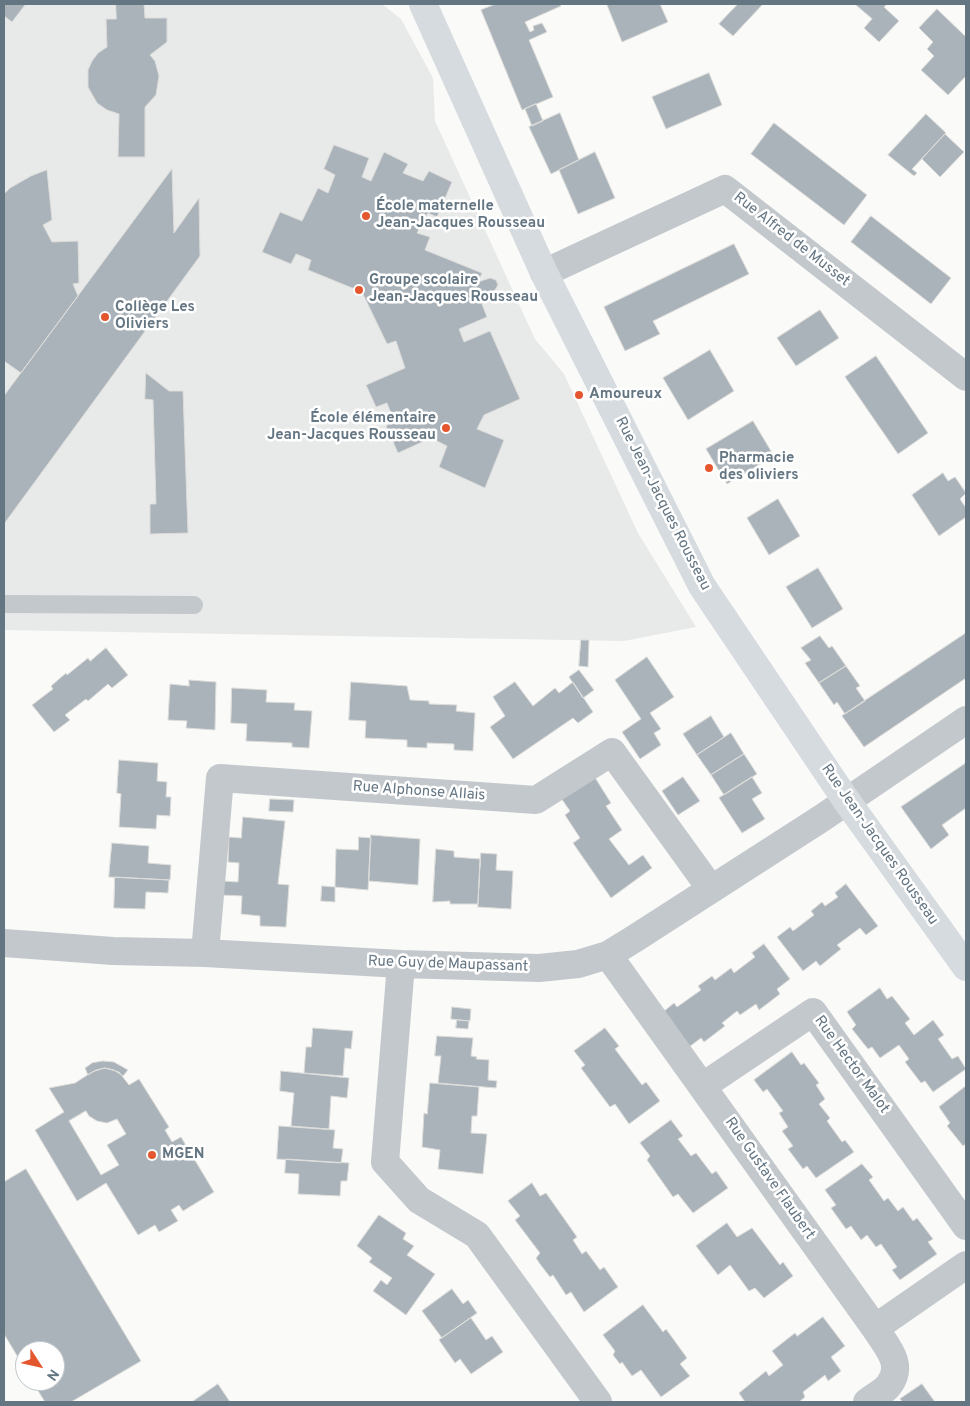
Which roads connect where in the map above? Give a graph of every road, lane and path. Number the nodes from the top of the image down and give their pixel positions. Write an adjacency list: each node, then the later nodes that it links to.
1 (423, 4): 2 (street, Rue Jean-Jacques Rousseau)
2 (544, 272): 3 (street, Rue Alfred de Musset); 7 (street, Rue Jean-Jacques Rousseau)
3 (966, 377)
4 (4, 604): 5 (lane)
5 (194, 605)
6 (966, 720): 7 (street)
7 (846, 800): 8 (street, Rue Guy de Maupassant); 13 (street, Rue Jean-Jacques Rousseau)
8 (711, 889): 10 (street, Rue Alphonse Allais); 11 (street, Rue Guy de Maupassant)
9 (4, 943): 10 (street, Rue Guy de Maupassant)
10 (205, 953): 12 (street, Rue Guy de Maupassant)
11 (608, 955): 12 (street, Rue Guy de Maupassant); 14 (street, Rue Gustave Flaubert)
12 (401, 964): 18 (street)
13 (966, 967)
14 (703, 1086): 15 (street, Rue Hector Malot); 17 (street, Rue Gustave Flaubert)
15 (966, 1226)
16 (966, 1265): 17 (street)
17 (875, 1328): 19 (street, Rue Gustave Flaubert)
18 (598, 1402)
19 (866, 1402)

